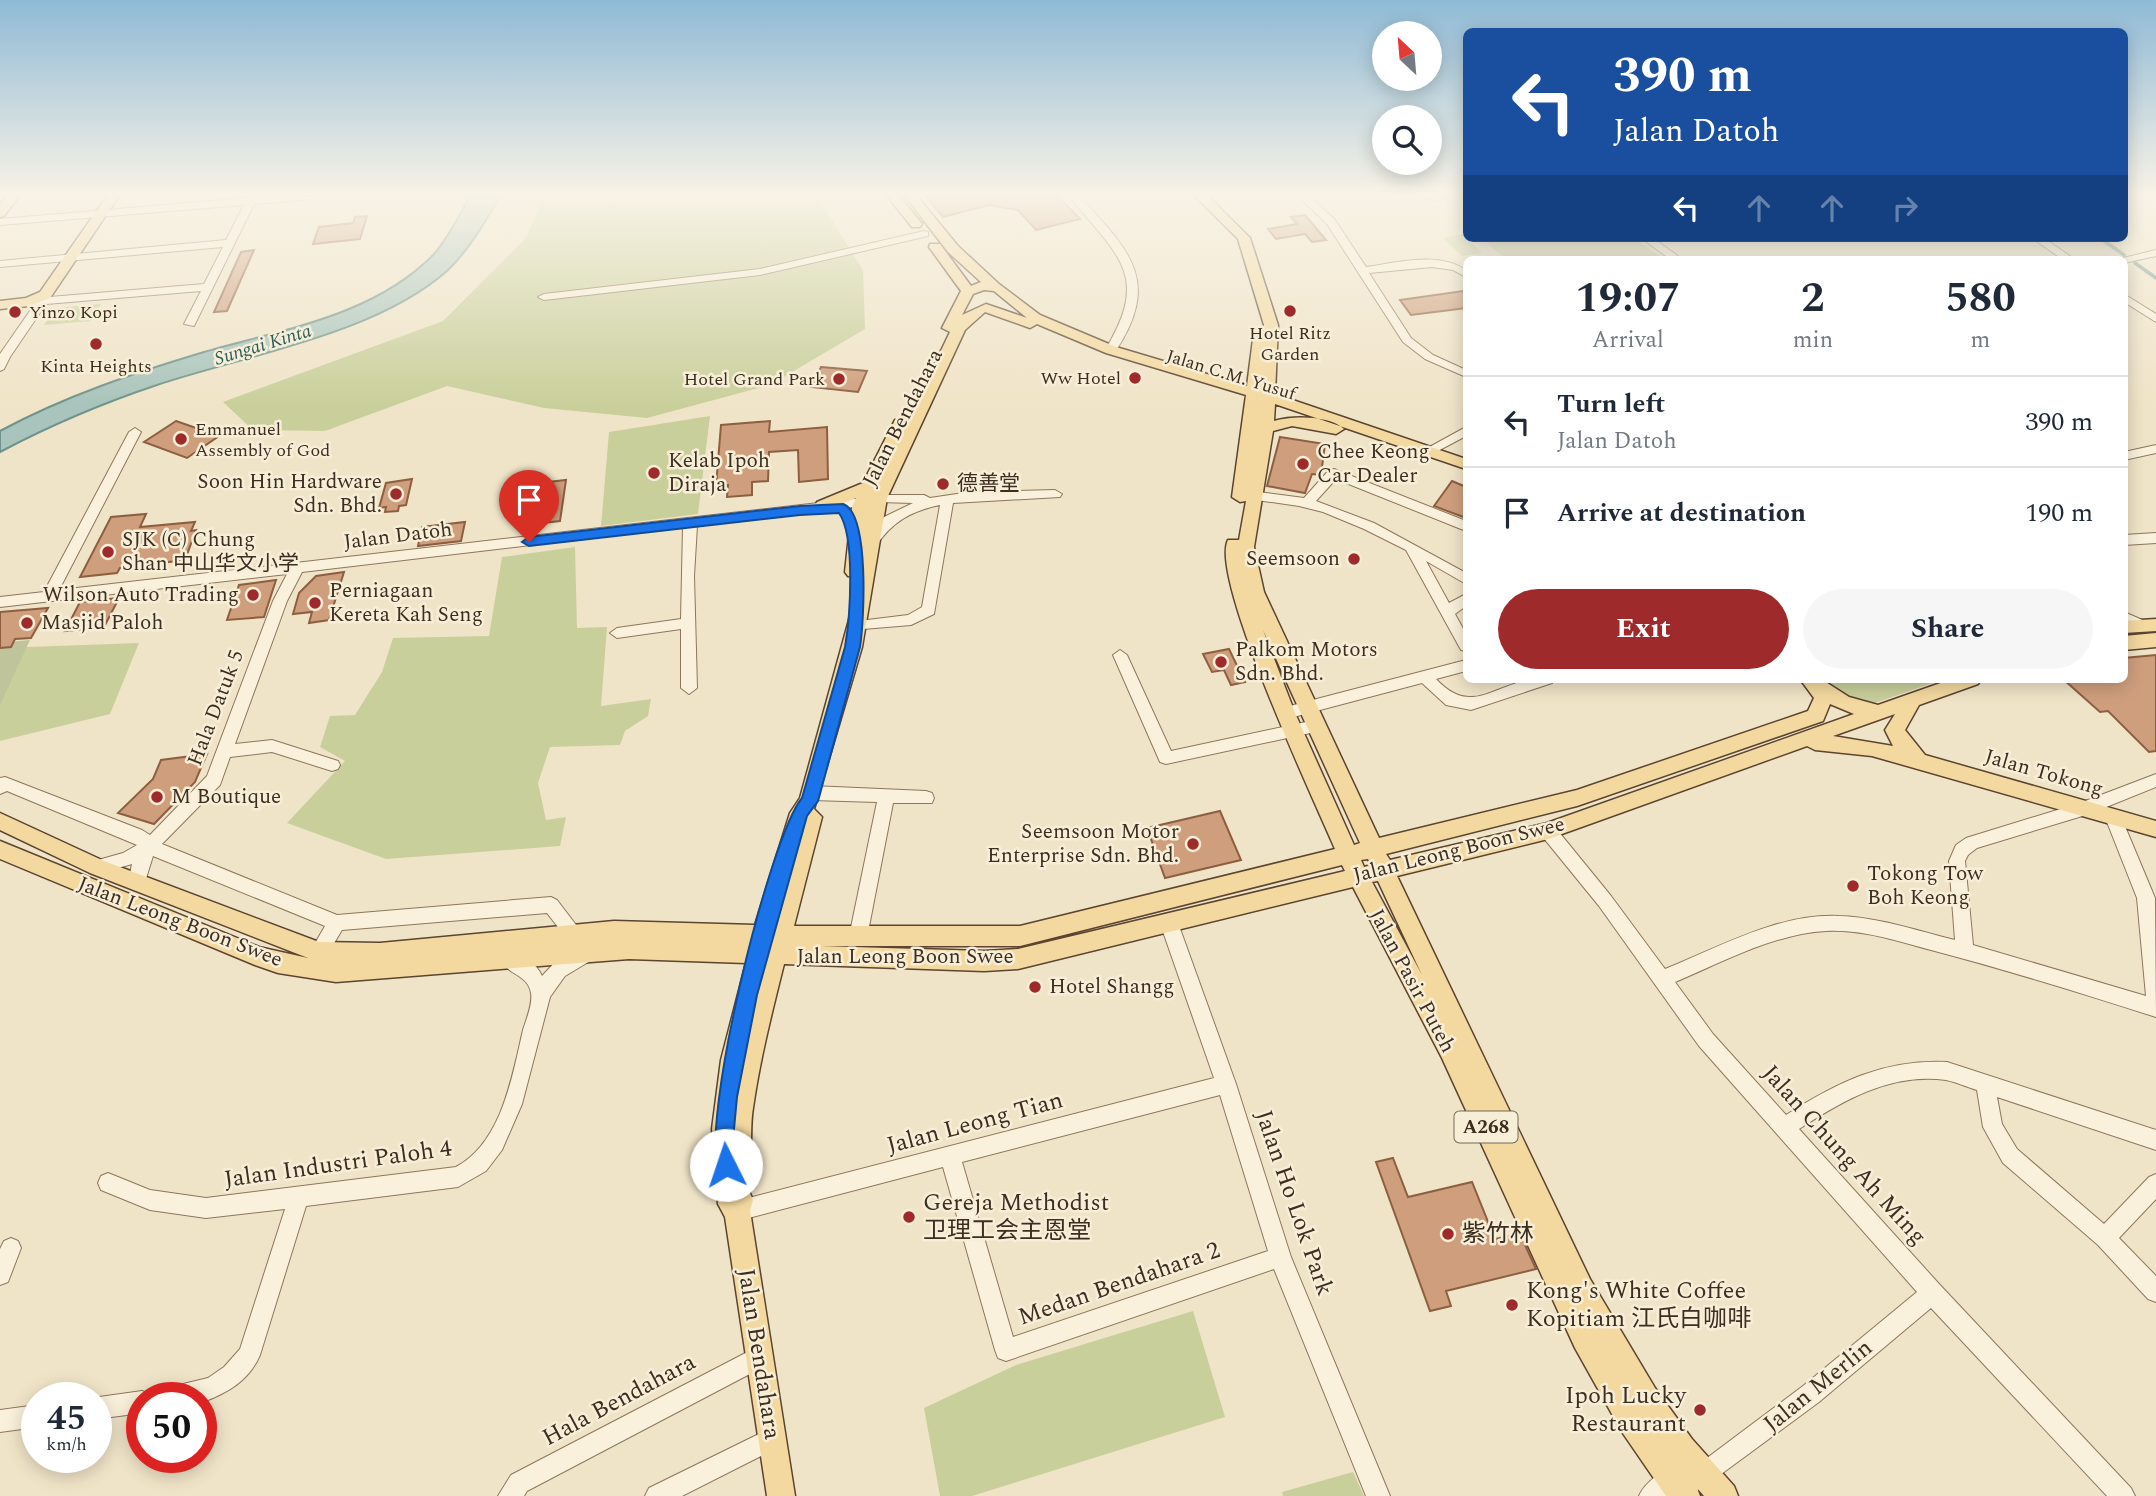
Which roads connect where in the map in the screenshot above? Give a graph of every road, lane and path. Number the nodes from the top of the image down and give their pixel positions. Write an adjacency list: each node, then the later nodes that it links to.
1 (1248, 265): 25 (main road, Jalan Pasir Puteh); 26 (main road)
2 (66, 266): 14 (main road)
3 (218, 266): 11 (street)
4 (787, 266): 15 (street)
5 (946, 266): 13 (main road)
6 (972, 266): 12 (main road, Jalan C.M. Yusuf)
7 (1129, 266): 22 (street)
8 (1360, 266): 10 (street)
9 (1416, 266): 10 (street)
10 (1363, 271): 24 (street)
11 (208, 286): 14 (street); 20 (street)
12 (999, 290): 13 (main road); 18 (main road, Jalan Bendahara); 22 (main road, Jalan C.M. Yusuf)
13 (966, 295): 18 (main road, Jalan C.M. Yusuf); 21 (main road, Jalan Bendahara)
14 (45, 297): 17 (main road); 23 (street)
15 (544, 297)
16 (2128, 301): 19 (street)
17 (0, 305)
18 (985, 308): 21 (main road, Jalan Bendahara); 25 (main road, Jalan C.M. Yusuf)
19 (2156, 320)
20 (190, 324)
21 (945, 345): 39 (main road, Jalan Bendahara); 39 (main road, Jalan Bendahara)
22 (1111, 350): 25 (main road, Jalan C.M. Yusuf)
23 (1, 361)
24 (1463, 373)
25 (1252, 397): 26 (main road, Jalan C.M. Yusuf); 36 (main road, Jalan Pasir Puteh / A268)
26 (1268, 402): 27 (main road, Jalan Pasir Puteh / A268); 28 (main road, Jalan C.M. Yusuf); 32 (main road, Jalan C.M. Yusuf)
27 (1266, 428): 28 (main road); 36 (main road, Jalan Pasir Puteh / A268)
28 (1336, 429): 35 (main road, Jalan C.M. Yusuf)
29 (135, 432): 51 (street)
30 (1463, 433): 32 (street)
31 (2156, 449): 33 (street)
32 (1430, 450): 34 (main road, Jalan C.M. Yusuf)
33 (2128, 455)
34 (1463, 463)
35 (1463, 474)
36 (1247, 494): 40 (street); 70 (main road, Jalan Pasir Puteh / A268); 71 (main road, Jalan Pasir Puteh / A268)
37 (1055, 495): 38 (street, Jalan Datoh)
38 (947, 500): 39 (street, Jalan Datoh); 47 (street, Jalan Datoh); 56 (street)
39 (863, 501): 41 (main road); 42 (street, Jalan Datoh); 47 (main road, Jalan Bendahara)
40 (1307, 503): 44 (street); 48 (street)
41 (823, 506): 42 (street, Jalan Datoh)
42 (800, 510): 43 (street, Jalan Datoh)
43 (690, 523): 49 (street, Jalan Datoh); 55 (street)
44 (1463, 525)
45 (2156, 538): 46 (street)
46 (2128, 540)
47 (861, 546): 56 (main road, Jalan Bendahara)
48 (1410, 546): 50 (street); 54 (street)
49 (296, 569): 51 (street, Jalan Datoh); 73 (street, Hala Datuk 5)
50 (1463, 577)
51 (48, 597): 53 (street, Jalan Datoh)
52 (1463, 601): 54 (street)
53 (0, 602)
54 (1447, 612): 59 (street)
55 (688, 623): 57 (street); 67 (street)
56 (856, 626): 79 (main road, Jalan Bendahara)
57 (617, 633)
58 (2156, 640): 60 (main road)
59 (1463, 641)
60 (2128, 643)
61 (1121, 655): 71 (street)
62 (1463, 667): 63 (street)
63 (1427, 679): 64 (street); 70 (street)
64 (1535, 683)
65 (1961, 683): 68 (main road, Jalan Leong Boon Swee)
66 (1814, 684): 69 (main road); 90 (main road, Jalan Leong Boon Swee)
67 (689, 688)
68 (1912, 703): 69 (main road, Jalan Leong Boon Swee); 74 (main road)
69 (1883, 713): 72 (main road, Jalan Leong Boon Swee)
70 (1311, 717): 71 (street); 83 (main road, Jalan Pasir Puteh / A268)
71 (1290, 722): 85 (main road, Jalan Pasir Puteh / A268)
72 (1803, 742): 74 (main road, Jalan Tokong); 88 (main road, Jalan Leong Boon Swee)
73 (226, 751): 75 (street); 91 (street, Hala Datuk 5)
74 (1919, 761): 81 (main road, Jalan Tokong)
75 (332, 765)
76 (2156, 780): 81 (street)
77 (3, 785): 91 (street)
78 (886, 796): 79 (street); 80 (street); 106 (street)
79 (811, 797): 107 (main road, Jalan Bendahara)
80 (926, 799)
81 (2083, 809): 82 (main road, Jalan Tokong); 108 (street)
82 (2113, 817): 87 (main road, Jalan Tokong); 114 (street)
83 (1358, 818): 90 (main road); 92 (main road, Jalan Pasir Puteh / A268)
84 (0, 821): 89 (main road, Jalan Leong Boon Swee)
85 (1333, 822): 94 (main road, Jalan Pasir Puteh / A268); 96 (main road)
86 (0, 827): 89 (main road)
87 (2156, 829)
88 (1548, 831): 95 (main road, Jalan Leong Boon Swee); 112 (street, Jalan Chung Ah Ming)
89 (26, 834): 97 (main road, Jalan Leong Boon Swee)
90 (1403, 841): 92 (main road, Jalan Leong Boon Swee)
91 (151, 845): 97 (street, Hala Datuk 5); 100 (street, Hala Datuk 5); 103 (street)
92 (1372, 848): 94 (main road, Jalan Leong Boon Swee); 98 (main road, Jalan Pasir Puteh / A268)
93 (0, 850): 111 (main road, Jalan Leong Boon Swee)
94 (1347, 854): 96 (main road, Jalan Leong Boon Swee); 99 (main road, Jalan Pasir Puteh / A268)
95 (1421, 860): 98 (main road, Jalan Leong Boon Swee); 102 (main road)
96 (1311, 863): 106 (main road, Jalan Leong Boon Swee)
97 (97, 867): 100 (main road, Jalan Leong Boon Swee)
98 (1382, 869): 99 (main road, Jalan Leong Boon Swee); 102 (main road, Jalan Pasir Puteh / A268)
99 (1357, 875): 101 (main road, Jalan Leong Boon Swee); 102 (main road, Jalan Pasir Puteh / A268)
100 (137, 883): 110 (main road, Jalan Leong Boon Swee)
101 (1325, 883): 102 (main road); 104 (main road, Jalan Leong Boon Swee)
102 (1385, 903): 135 (main road, Jalan Pasir Puteh / A268)
103 (337, 923): 105 (street); 110 (street)
104 (1169, 923): 107 (main road, Jalan Leong Boon Swee); 116 (street, Jalan Ho Lok Park)
105 (574, 934): 107 (main road, Jalan Leong Boon Swee); 110 (main road, Jalan Leong Boon Swee)
106 (858, 937): 107 (main road, Jalan Leong Boon Swee)
107 (769, 946): 109 (main road, Jalan Leong Boon Swee); 123 (main road, Jalan Bendahara)
108 (1965, 950): 112 (street); 114 (street)
109 (595, 951): 111 (main road, Jalan Leong Boon Swee); 113 (street, Jalan Industri Paloh 4)
110 (318, 952)
111 (509, 959): 113 (street)
112 (1662, 979): 117 (street, Jalan Chung Ah Ming)
113 (541, 995): 122 (street, Jalan Industri Paloh 4)
114 (2156, 1007)
115 (1985, 1082): 117 (street); 118 (street); 124 (street)
116 (1226, 1084): 119 (street, Jalan Leong Tian); 126 (street, Jalan Ho Lok Park)
117 (1783, 1128): 129 (street, Jalan Chung Ah Ming)
118 (2156, 1140)
119 (950, 1156): 123 (street, Jalan Leong Tian); 126 (street, Medan Bendahara 2)
120 (108, 1183): 122 (street, Jalan Industri Paloh 4)
121 (2156, 1184): 124 (street)
122 (298, 1199): 131 (street)
123 (737, 1212): 130 (main road, Jalan Bendahara)
124 (2105, 1238): 128 (street)
125 (11, 1248): 127 (street)
126 (1280, 1257): 139 (street, Jalan Ho Lok Park)
127 (0, 1274)
128 (2156, 1291)
129 (1932, 1293): 135 (street, Jalan Merlin); 141 (street, Jalan Chung Ah Ming)
130 (759, 1357): 134 (main road, Jalan Bendahara); 136 (street, Hala Bendahara)
131 (217, 1386)
132 (21, 1418): 133 (street)
133 (0, 1421)
134 (773, 1438): 137 (street); 138 (main road, Jalan Bendahara)
135 (1681, 1484): 140 (main road, Jalan Pasir Puteh / A268)
136 (510, 1496)
137 (657, 1496)
138 (781, 1496)
139 (1378, 1496)
140 (1724, 1496)
141 (2123, 1496)

